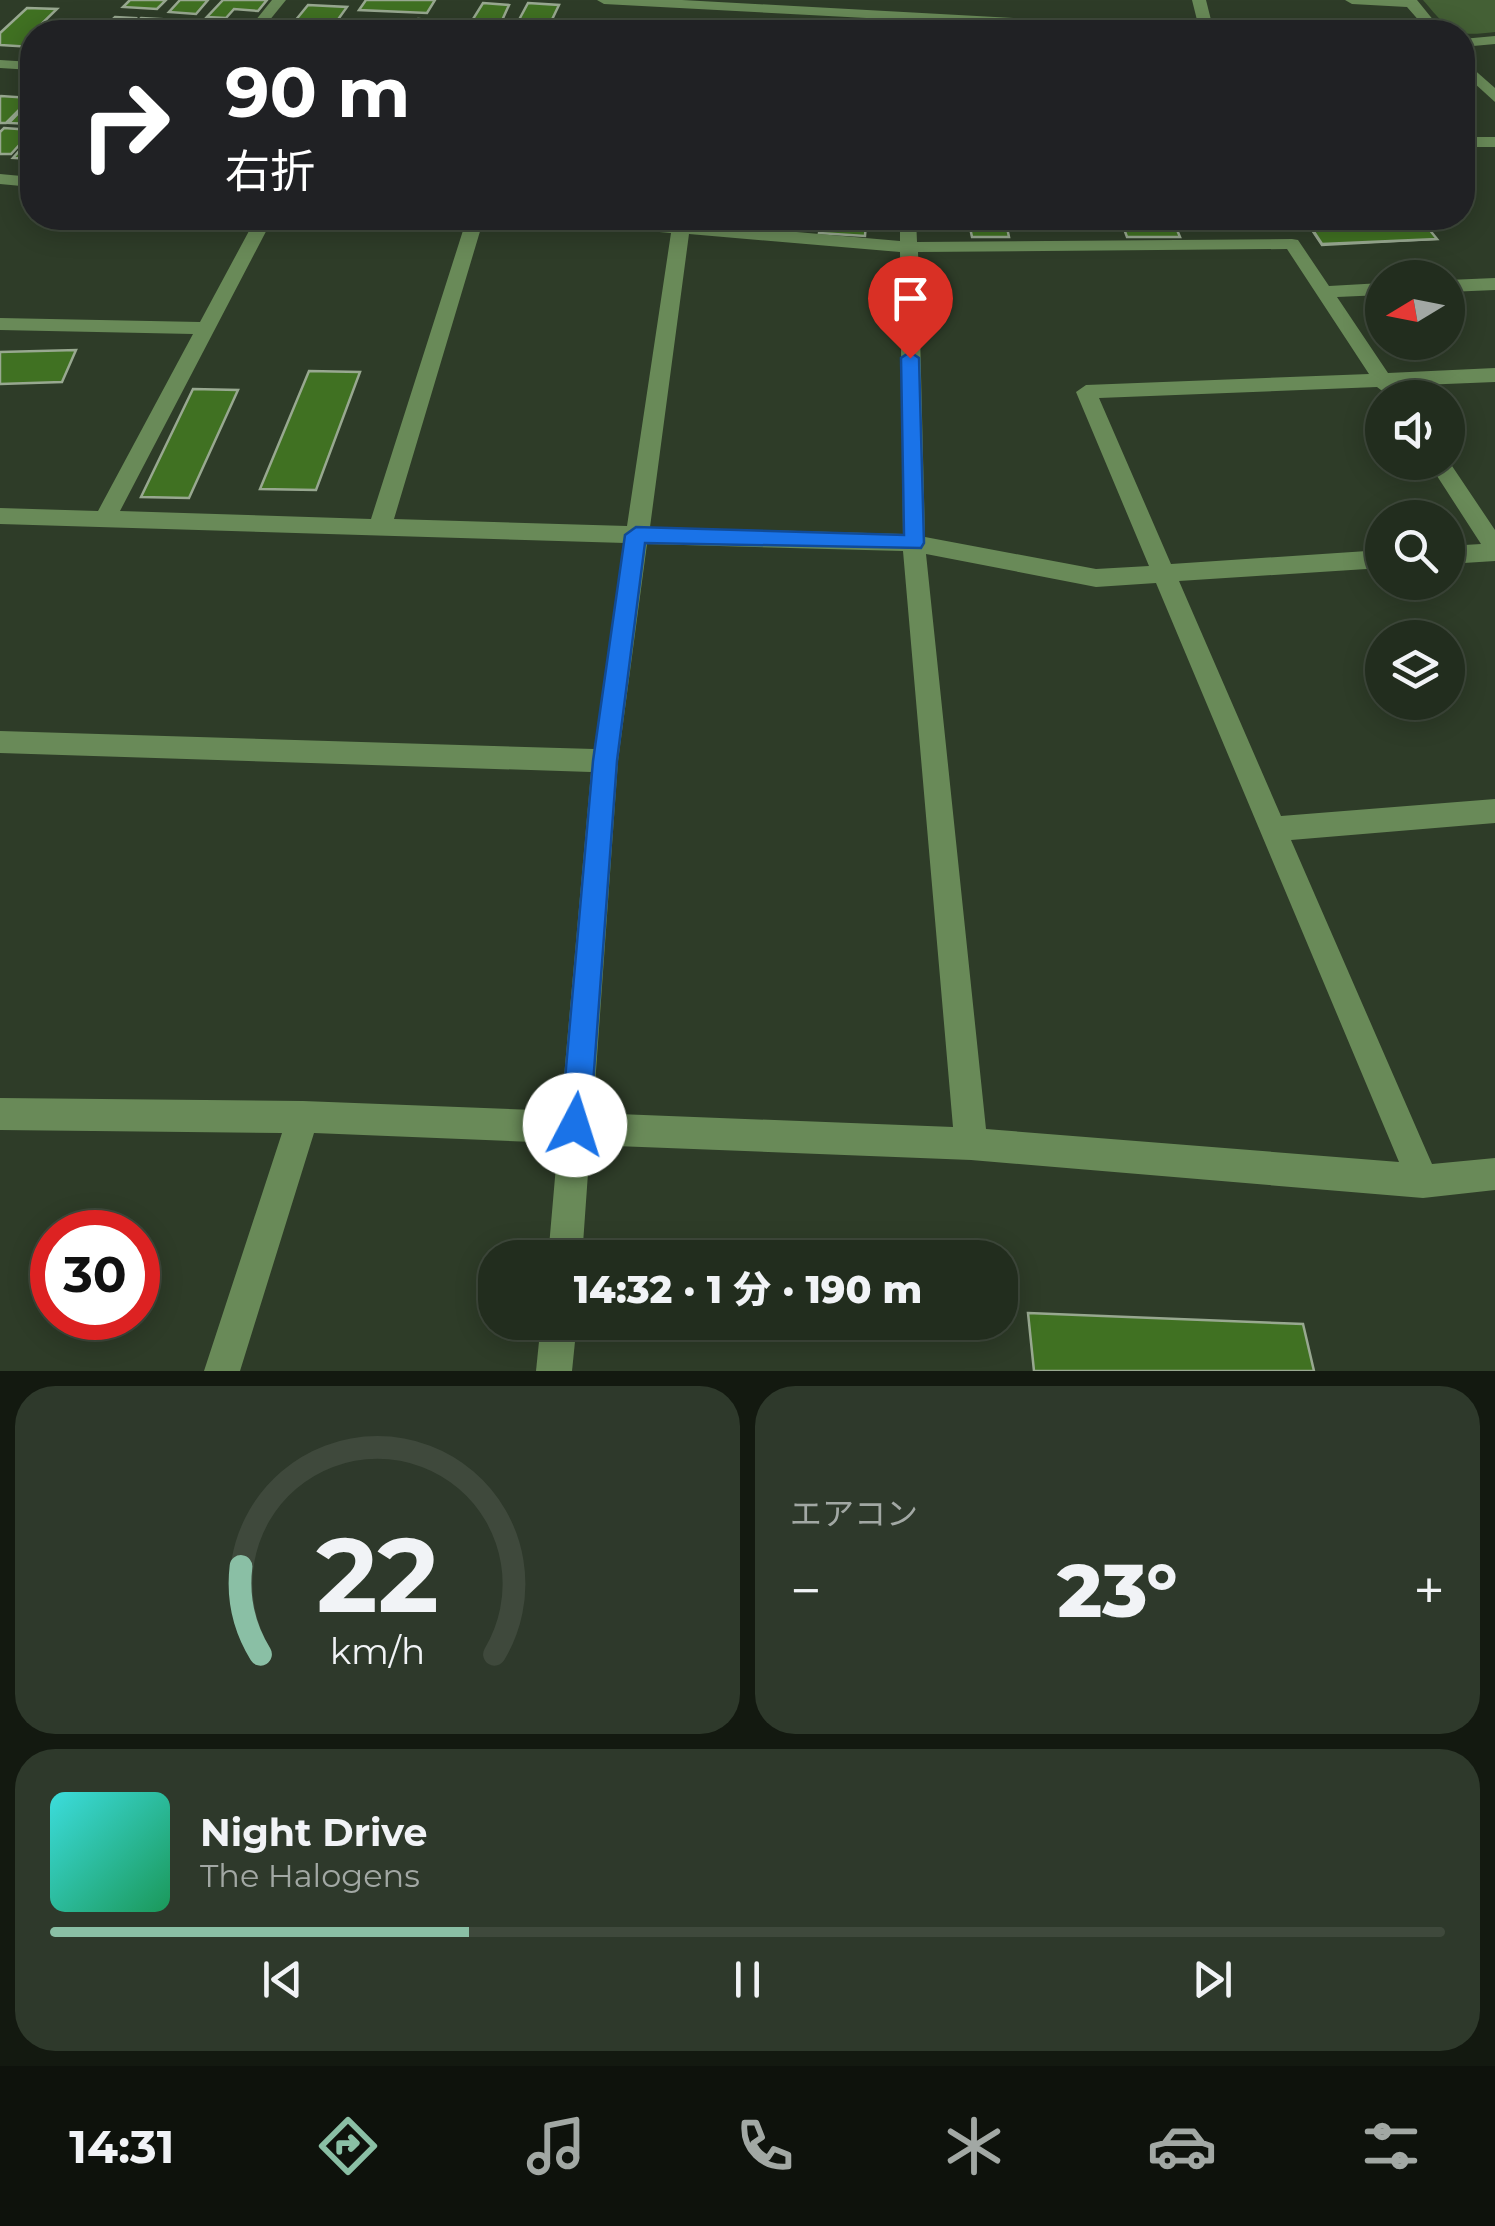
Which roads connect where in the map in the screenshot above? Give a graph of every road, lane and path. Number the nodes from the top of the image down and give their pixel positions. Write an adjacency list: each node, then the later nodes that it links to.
1 (279, 0): 5 (street)
2 (604, 0): 6 (street)
3 (1352, 0): 4 (street)
4 (1411, 2)
5 (263, 20)
6 (847, 20)
7 (1475, 76): 8 (street)
8 (1495, 97)
9 (258, 230): 19 (street)
10 (471, 230): 27 (street)
11 (681, 230): 28 (street)
12 (817, 230): 13 (street)
13 (908, 232): 17 (street); 29 (street)
14 (1495, 284): 15 (street)
15 (1465, 285)
16 (1365, 290): 17 (street)
17 (1324, 292): 21 (street)
18 (0, 324): 19 (street)
19 (208, 328): 26 (street)
20 (1495, 375): 22 (street)
21 (1383, 380)
22 (1457, 380)
23 (1365, 389): 33 (street)
24 (1450, 480): 30 (street)
25 (0, 516): 26 (street)
26 (104, 519): 27 (street)
27 (380, 527): 28 (street)
28 (636, 535): 29 (street); 35 (street)
29 (914, 543): 33 (street); 41 (street)
30 (1495, 550): 31 (street)
31 (1465, 553)
32 (1365, 560): 33 (street)
33 (1163, 574): 37 (street)
34 (0, 742): 35 (street)
35 (605, 761): 40 (street)
36 (1495, 811): 37 (street)
37 (1273, 829): 43 (street)
38 (0, 1114): 39 (street)
39 (303, 1117): 40 (street); 45 (street)
40 (575, 1125): 41 (street); 44 (street)
41 (971, 1144): 43 (street)
42 (1495, 1174): 43 (street)
43 (1422, 1180)
44 (565, 1240)
45 (222, 1371)

